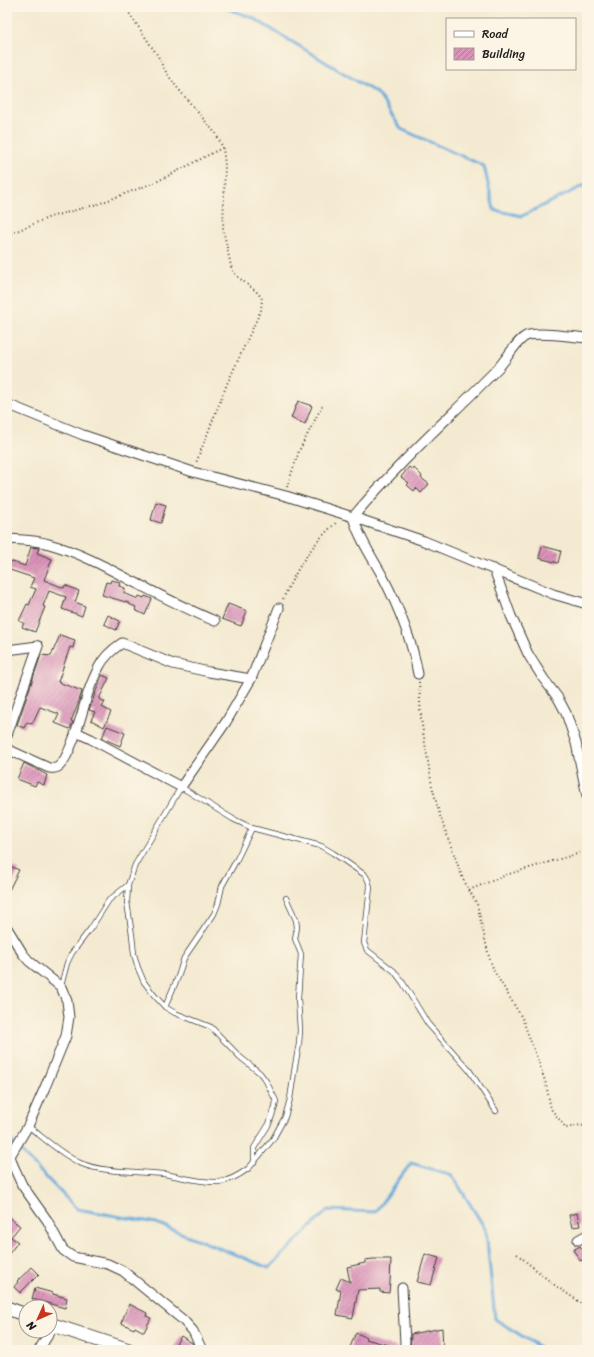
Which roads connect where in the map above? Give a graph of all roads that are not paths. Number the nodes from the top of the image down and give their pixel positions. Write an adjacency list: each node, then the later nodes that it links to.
1 (587, 338): 3 (street)
2 (7, 404): 3 (street)
3 (350, 516): 5 (street); 10 (street)
4 (7, 540): 8 (street)
5 (494, 569): 6 (street); 16 (street)
6 (587, 604)
7 (279, 608): 11 (street)
8 (215, 621)
9 (7, 650): 13 (street)
10 (418, 674)
11 (250, 679): 12 (street); 15 (street)
12 (76, 732): 14 (street); 15 (street)
13 (7, 735)
14 (7, 749)
15 (180, 787): 17 (lane); 18 (lane)
16 (587, 796)
17 (252, 828): 22 (lane); 23 (lane)
18 (128, 885): 21 (lane); 22 (lane)
19 (286, 898): 25 (lane)
20 (7, 928): 21 (street)
21 (61, 987): 24 (street)
22 (165, 1007): 25 (lane)
23 (496, 1112)
24 (28, 1126): 25 (lane); 35 (street)
25 (254, 1163)
26 (587, 1235): 27 (street)
27 (578, 1240)
28 (402, 1288): 36 (street)
29 (7, 1308): 30 (street)
30 (18, 1312)
31 (58, 1327): 34 (street)
32 (45, 1339): 33 (street)
33 (39, 1350)
34 (130, 1350)
35 (202, 1350)
36 (404, 1350)

